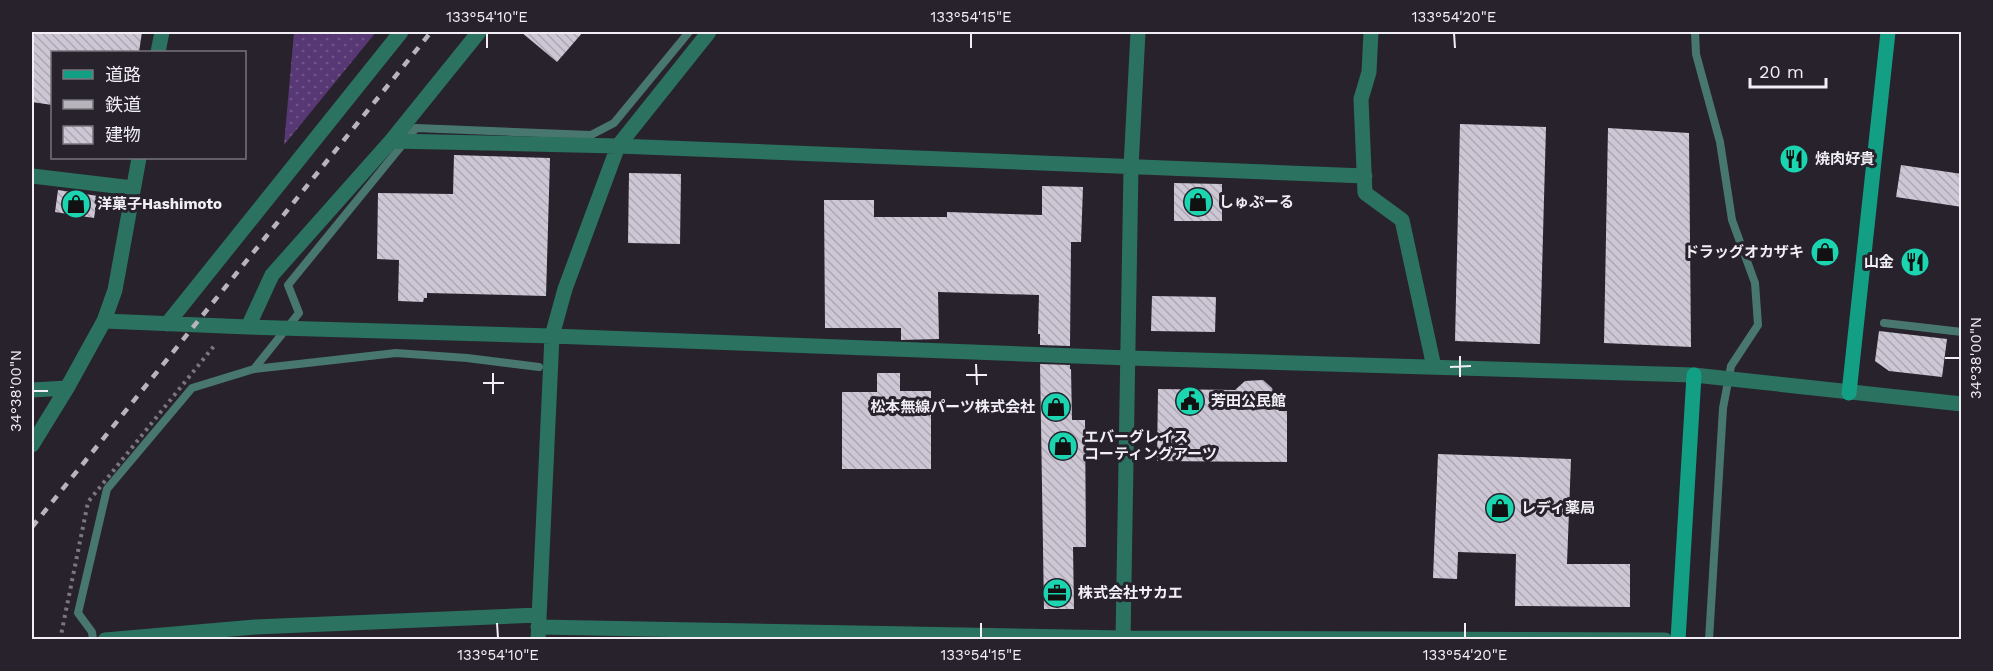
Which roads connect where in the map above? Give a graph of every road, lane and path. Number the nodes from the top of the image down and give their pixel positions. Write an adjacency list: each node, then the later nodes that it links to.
1 (162, 32): 8 (street)
2 (402, 32): 17 (street)
3 (479, 32): 9 (street)
4 (709, 32): 10 (street)
5 (1138, 32): 12 (street)
6 (1371, 32): 14 (street)
7 (1888, 32): 26 (street)
8 (158, 51)
9 (400, 141): 10 (street); 19 (street)
10 (618, 146): 12 (street); 20 (street)
11 (139, 159): 15 (street)
12 (1131, 167): 14 (street); 21 (street)
13 (32, 176): 15 (street)
14 (1365, 176): 22 (street)
15 (133, 188): 16 (street)
16 (104, 321): 17 (street); 24 (street)
17 (167, 324): 18 (street)
18 (230, 326): 19 (street); 30 (path)
19 (248, 327): 20 (street)
20 (552, 336): 21 (street); 29 (street)
21 (1129, 358): 22 (street); 32 (street)
22 (1434, 367): 23 (street)
23 (1694, 375): 26 (street); 34 (street)
24 (67, 388): 25 (street); 28 (street)
25 (32, 390)
26 (1849, 393): 27 (street)
27 (1962, 404)
28 (32, 445)
29 (538, 627): 31 (street); 32 (street)
30 (60, 639)
31 (105, 639)
32 (1124, 639): 33 (street)
33 (1665, 639)
34 (1678, 639)

